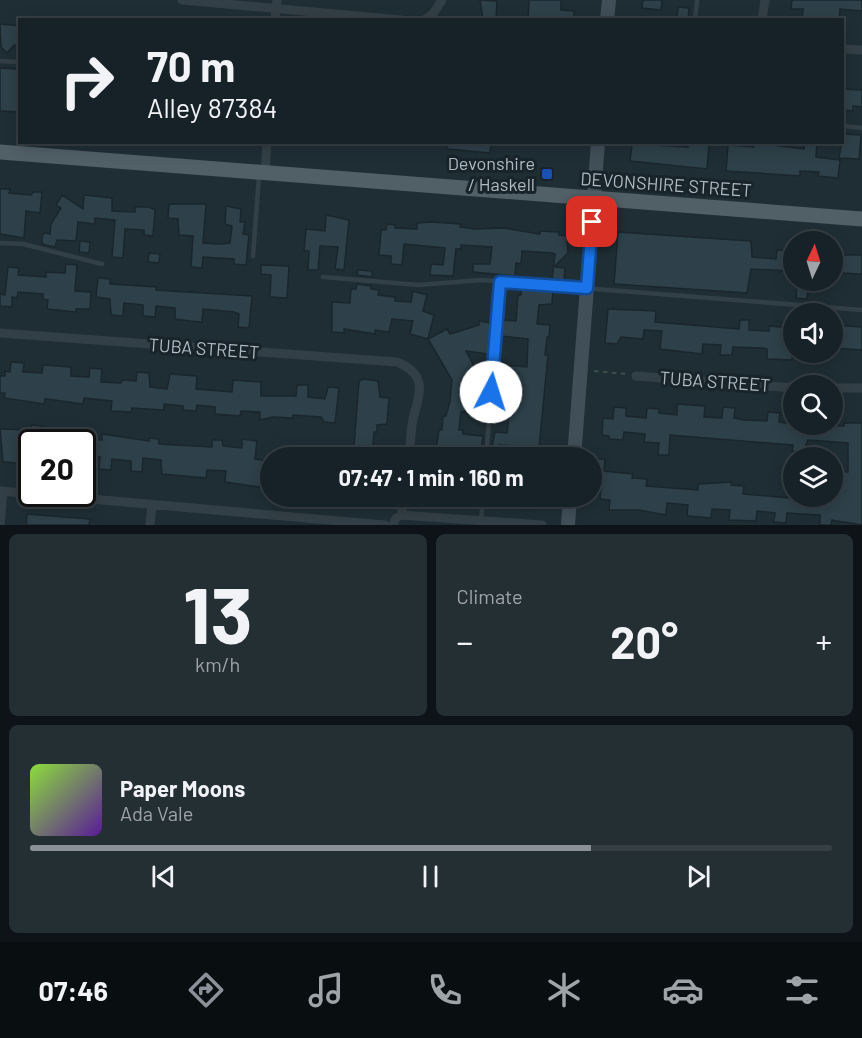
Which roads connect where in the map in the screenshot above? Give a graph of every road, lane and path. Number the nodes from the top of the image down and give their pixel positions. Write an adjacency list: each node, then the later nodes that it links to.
1 (182, 0): 6 (street)
2 (442, 0): 7 (street)
3 (609, 0): 9 (main road)
4 (697, 0): 10 (lane)
5 (765, 0): 11 (street)
6 (276, 4): 8 (street)
7 (429, 17)
8 (385, 18)
9 (607, 18)
10 (695, 18)
11 (762, 18)
12 (844, 49): 13 (street)
13 (862, 50)
14 (0, 61): 15 (lane)
15 (18, 62)
16 (844, 126): 17 (lane)
17 (862, 128)
18 (267, 144): 21 (street)
19 (598, 144): 22 (main road)
20 (0, 152): 21 (main road, DEVONSHIRE STREET)
21 (262, 174): 22 (main road, DEVONSHIRE STREET); 25 (lane)
22 (594, 200): 23 (main road, DEVONSHIRE STREET); 29 (main road)
23 (862, 219)
24 (0, 243): 26 (lane)
25 (254, 256)
26 (102, 264)
27 (323, 277): 28 (lane)
28 (500, 282): 29 (lane); 38 (lane)
29 (587, 288): 30 (lane); 32 (main road)
30 (862, 310)
31 (0, 333): 37 (street, TUBA STREET)
32 (581, 370): 33 (path); 39 (main road)
33 (636, 376): 34 (street, TUBA STREET)
34 (783, 387)
35 (843, 388): 36 (street)
36 (862, 388)
37 (410, 447)
38 (487, 447)
39 (575, 447)
40 (1, 491): 41 (street); 47 (street)
41 (152, 505): 48 (street); 49 (street)
42 (403, 507): 45 (street)
43 (482, 507): 46 (lane)
44 (569, 507): 52 (main road)
45 (402, 515): 46 (street); 50 (street)
46 (481, 520): 51 (street)
47 (0, 525)
48 (150, 525)
49 (385, 525)
50 (393, 525)
51 (542, 525)
52 (568, 525)

